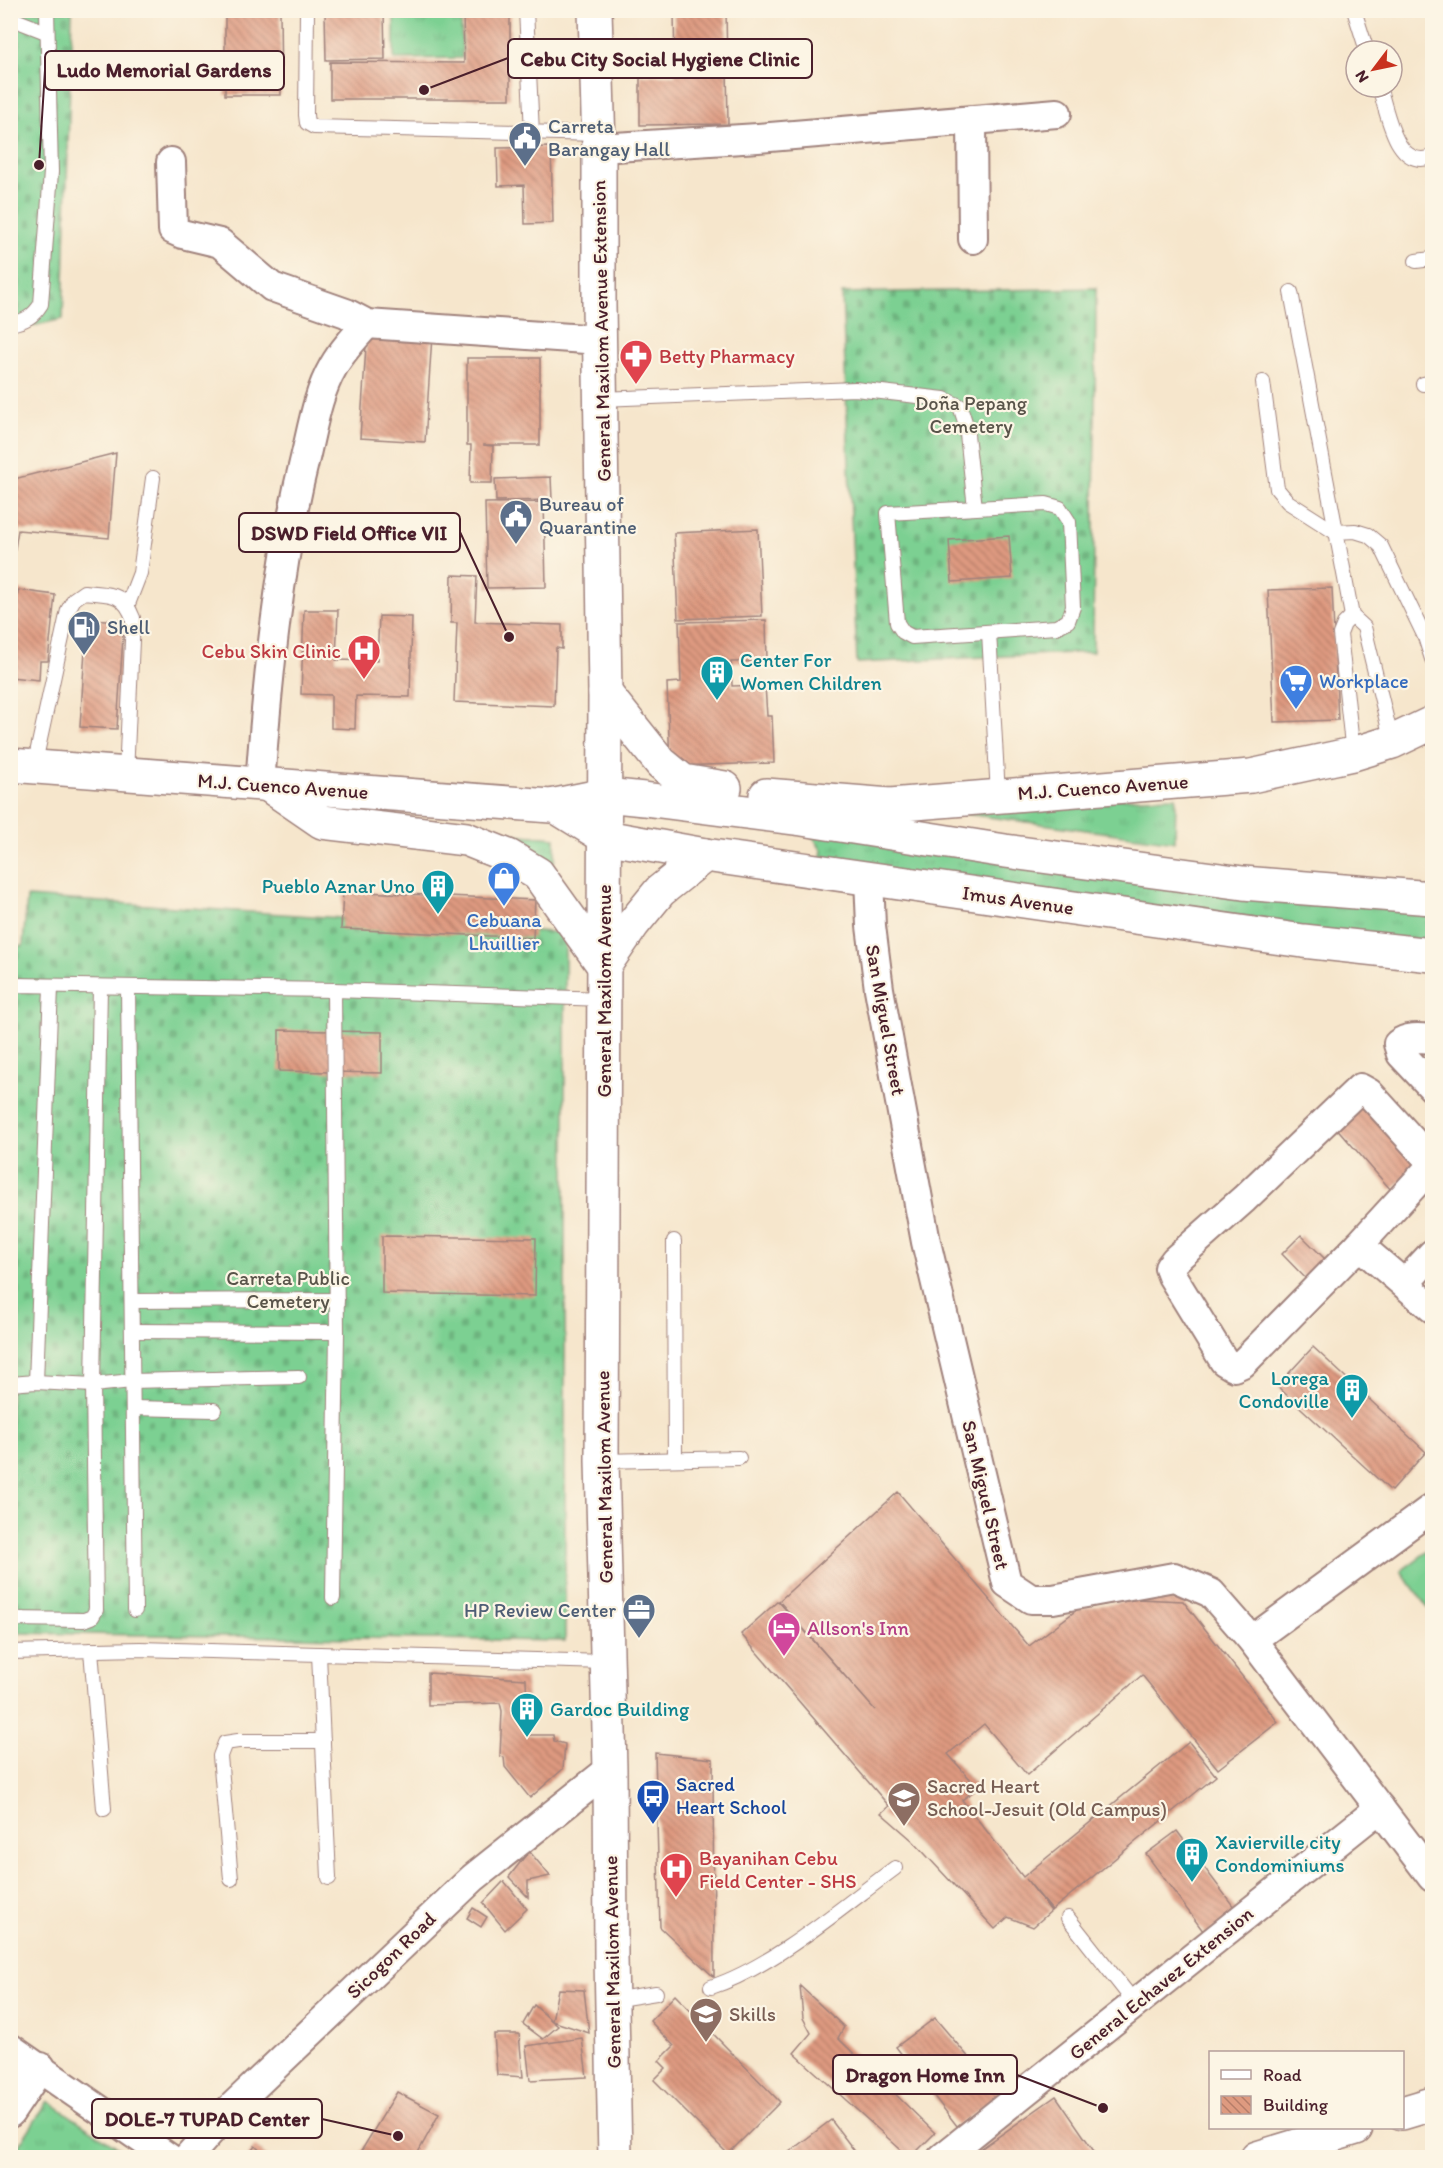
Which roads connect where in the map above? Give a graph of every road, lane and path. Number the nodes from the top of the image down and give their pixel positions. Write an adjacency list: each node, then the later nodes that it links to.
1 (47, 10): 7 (lane)
2 (307, 10): 12 (lane)
3 (526, 10): 12 (lane)
4 (595, 10): 13 (main road, General Maxilom Avenue Extension)
5 (1354, 10): 8 (lane)
6 (10, 18): 7 (lane)
7 (46, 32): 20 (lane)
8 (1363, 39)
9 (1383, 99): 14 (lane)
10 (1057, 113): 11 (street)
11 (972, 120): 13 (street); 16 (street)
12 (532, 134): 13 (lane)
13 (599, 141): 22 (main road, General Maxilom Avenue Extension)
14 (1432, 157)
15 (171, 162): 21 (street)
16 (973, 239)
17 (1432, 259): 18 (lane)
18 (1416, 261)
19 (1291, 292): 27 (lane)
20 (10, 324)
21 (367, 324): 22 (street); 38 (street)
22 (600, 340): 24 (main road, General Maxilom Avenue Extension)
23 (1263, 382): 27 (lane)
24 (601, 399): 26 (lane); 32 (main road, General Maxilom Avenue Extension)
25 (153, 478): 28 (lane)
26 (975, 508): 30 (lane); 30 (lane)
27 (1335, 532): 29 (lane); 31 (lane)
28 (128, 604): 36 (lane); 37 (lane)
29 (1352, 616): 34 (lane); 35 (lane)
30 (989, 632): 41 (lane)
31 (1432, 659)
32 (605, 693): 39 (main road, General Maxilom Avenue Extension); 40 (main road)
33 (1432, 723): 34 (main road, M.J. Cuenco Avenue)
34 (1392, 742): 35 (main road, M.J. Cuenco Avenue)
35 (1353, 754): 41 (main road, M.J. Cuenco Avenue)
36 (22, 766): 37 (main road, M.J. Cuenco Avenue)
37 (126, 775): 38 (main road, M.J. Cuenco Avenue)
38 (265, 785): 42 (main road, M.J. Cuenco Avenue); 49 (main road)
39 (605, 795): 42 (main road, M.J. Cuenco Avenue); 43 (main road); 44 (main road, General Maxilom Avenue)
40 (766, 795): 41 (main road, M.J. Cuenco Avenue); 43 (main road)
41 (998, 795)
42 (555, 806): 44 (main road, M.J. Cuenco Avenue)
43 (802, 819): 47 (main road)
44 (605, 837): 45 (main road, Imus Avenue); 49 (main road, General Maxilom Avenue)
45 (705, 855): 46 (main road, Imus Avenue); 49 (main road)
46 (869, 878): 48 (main road, Imus Avenue); 81 (street, San Miguel Street)
47 (1432, 898)
48 (1432, 955)
49 (604, 966): 55 (main road, General Maxilom Avenue)
50 (51, 987): 51 (lane); 52 (lane); 69 (lane)
51 (100, 987): 53 (lane); 71 (lane)
52 (10, 988)
53 (128, 988): 54 (lane); 63 (lane)
54 (334, 990): 55 (lane); 62 (lane)
55 (604, 999): 76 (main road, General Maxilom Avenue)
56 (1432, 1039): 57 (street)
57 (1432, 1087)
58 (674, 1241): 75 (lane)
59 (1359, 1245): 59 (street); 61 (street)
60 (1432, 1254): 61 (street)
61 (1405, 1283): 64 (street)
62 (337, 1300): 63 (lane); 66 (lane)
63 (133, 1301): 65 (lane)
64 (1432, 1308)
65 (133, 1331): 66 (lane); 68 (lane)
66 (337, 1332): 78 (lane)
67 (300, 1377): 68 (lane)
68 (132, 1381): 71 (lane); 72 (lane)
69 (36, 1382): 70 (lane); 71 (lane)
70 (10, 1384)
71 (93, 1385): 80 (lane)
72 (133, 1408): 73 (lane); 79 (lane)
73 (214, 1410)
74 (739, 1458): 75 (lane)
75 (675, 1459): 76 (lane)
76 (602, 1461): 85 (main road, General Maxilom Avenue)
77 (1432, 1508): 81 (street)
78 (333, 1598)
79 (135, 1610)
80 (10, 1618)
81 (1252, 1640): 88 (street, San Miguel Street)
82 (91, 1650): 83 (lane); 84 (lane); 89 (lane)
83 (10, 1652)
84 (319, 1654): 85 (lane); 86 (lane)
85 (606, 1662): 87 (main road, General Maxilom Avenue)
86 (323, 1741): 92 (lane); 93 (lane)
87 (610, 1769): 97 (main road, General Maxilom Avenue); 106 (street, Sicogon Road)
88 (1380, 1808): 91 (street, San Miguel Street); 98 (street, General Echavez Extension)
89 (104, 1809)
90 (895, 1868): 95 (lane)
91 (1432, 1877)
92 (329, 1878)
93 (231, 1879)
94 (1068, 1918): 98 (lane)
95 (711, 1987)
96 (656, 1993): 97 (lane)
97 (612, 2000): 107 (main road, General Maxilom Avenue)
98 (1135, 2003): 108 (street, General Echavez Extension)
99 (10, 2048): 100 (street)
100 (41, 2067): 103 (street); 105 (street)
101 (1432, 2104): 102 (main road)
102 (1404, 2112)
103 (10, 2113)
104 (1349, 2129): 109 (main road)
105 (169, 2157)
106 (187, 2157)
107 (615, 2157)
108 (942, 2157)
109 (1257, 2157)

